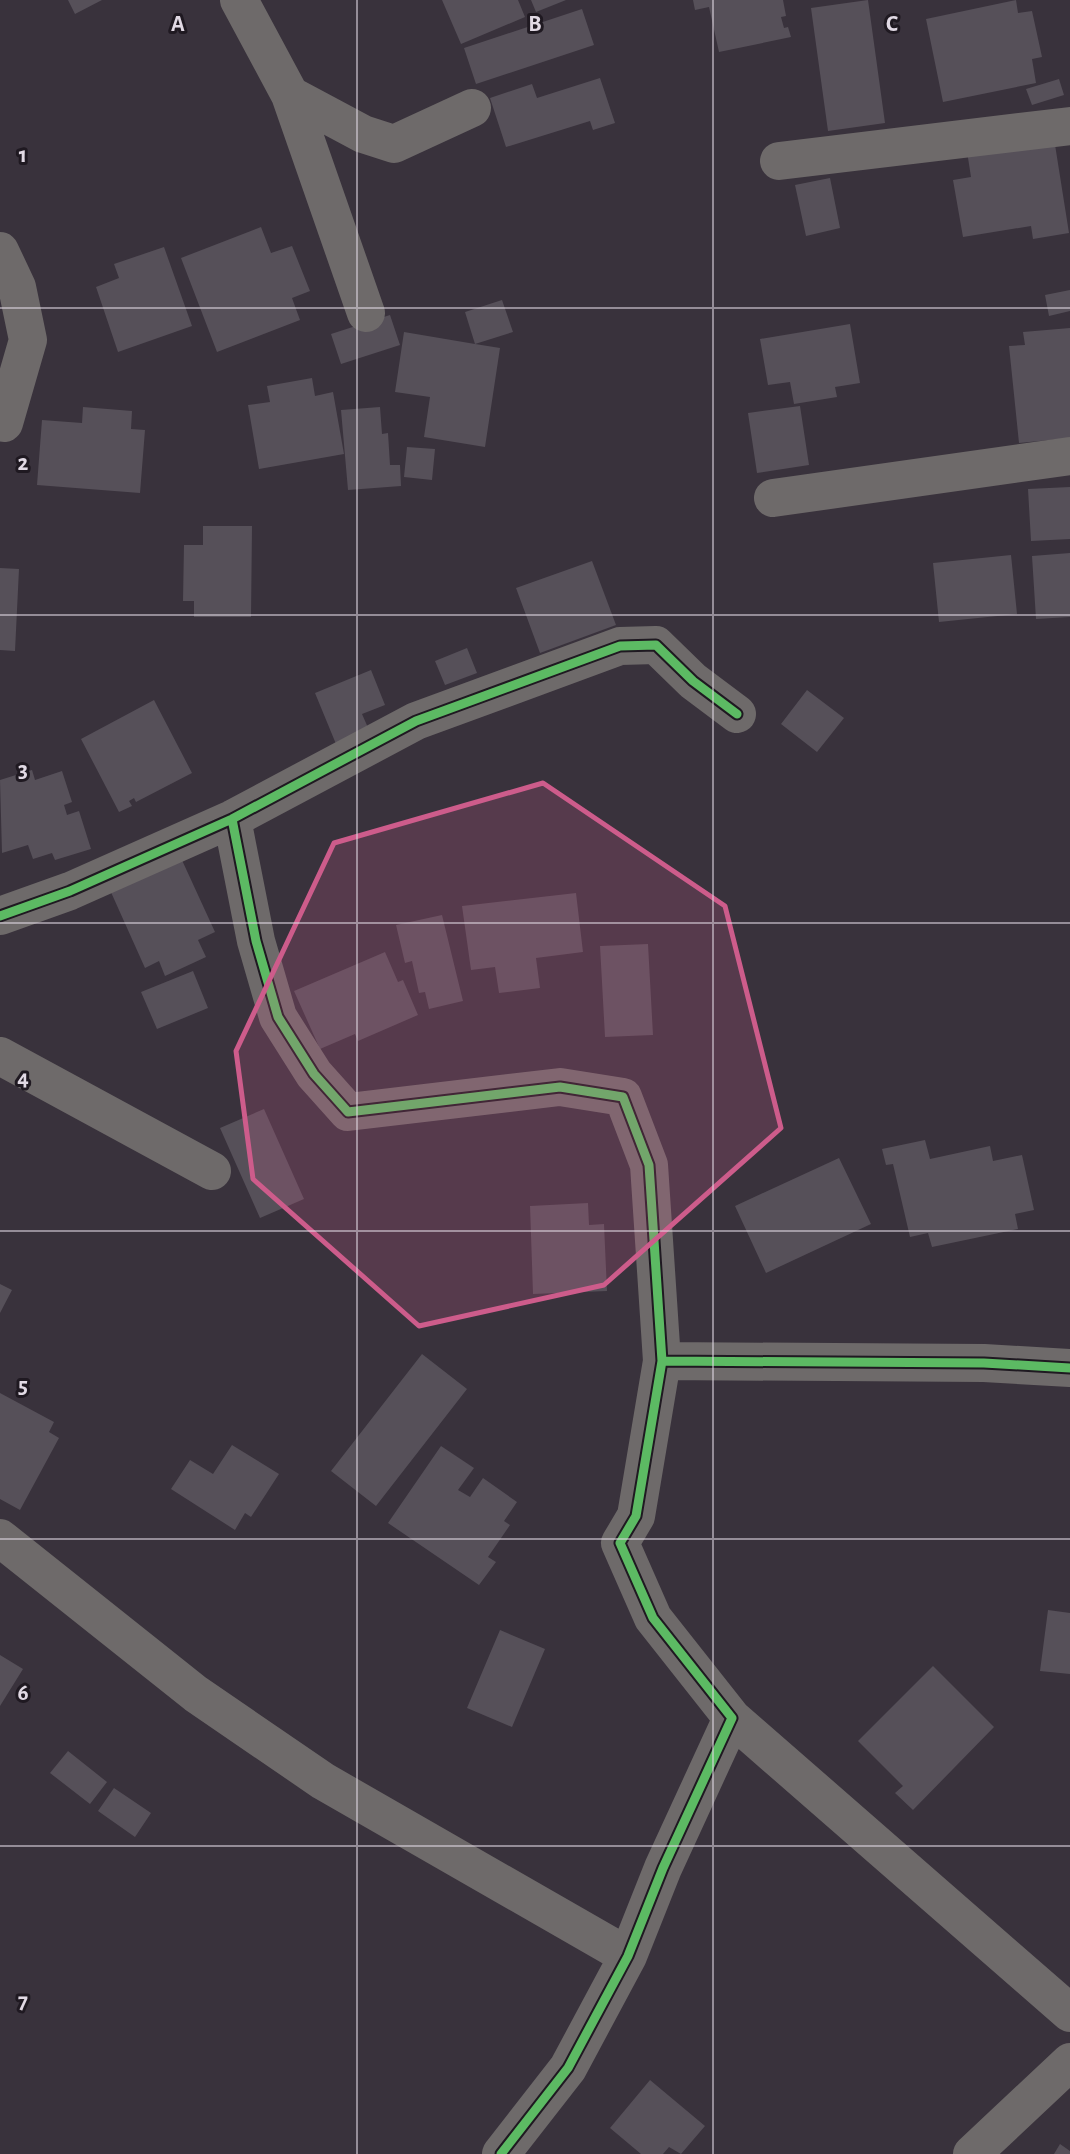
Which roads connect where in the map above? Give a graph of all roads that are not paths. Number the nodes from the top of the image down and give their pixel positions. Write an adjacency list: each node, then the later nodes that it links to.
1 (239, 0): 2 (street)
2 (290, 95): 3 (street); 7 (street)
3 (472, 108)
4 (1070, 126): 5 (street)
5 (779, 162)
6 (0, 251): 8 (street)
7 (366, 313)
8 (4, 423)
9 (1070, 456): 10 (street)
10 (773, 498)
11 (737, 714): 12 (street)
12 (232, 819): 13 (street); 16 (street)
13 (0, 916)
14 (0, 1056): 15 (street)
15 (212, 1171)
16 (662, 1361): 17 (street); 19 (street)
17 (1070, 1368)
18 (0, 1538): 20 (street)
19 (732, 1718): 20 (street); 21 (street)
20 (628, 1956): 23 (street)
21 (1070, 2013)
22 (1070, 2062): 24 (street)
23 (501, 2154)
24 (972, 2154)

